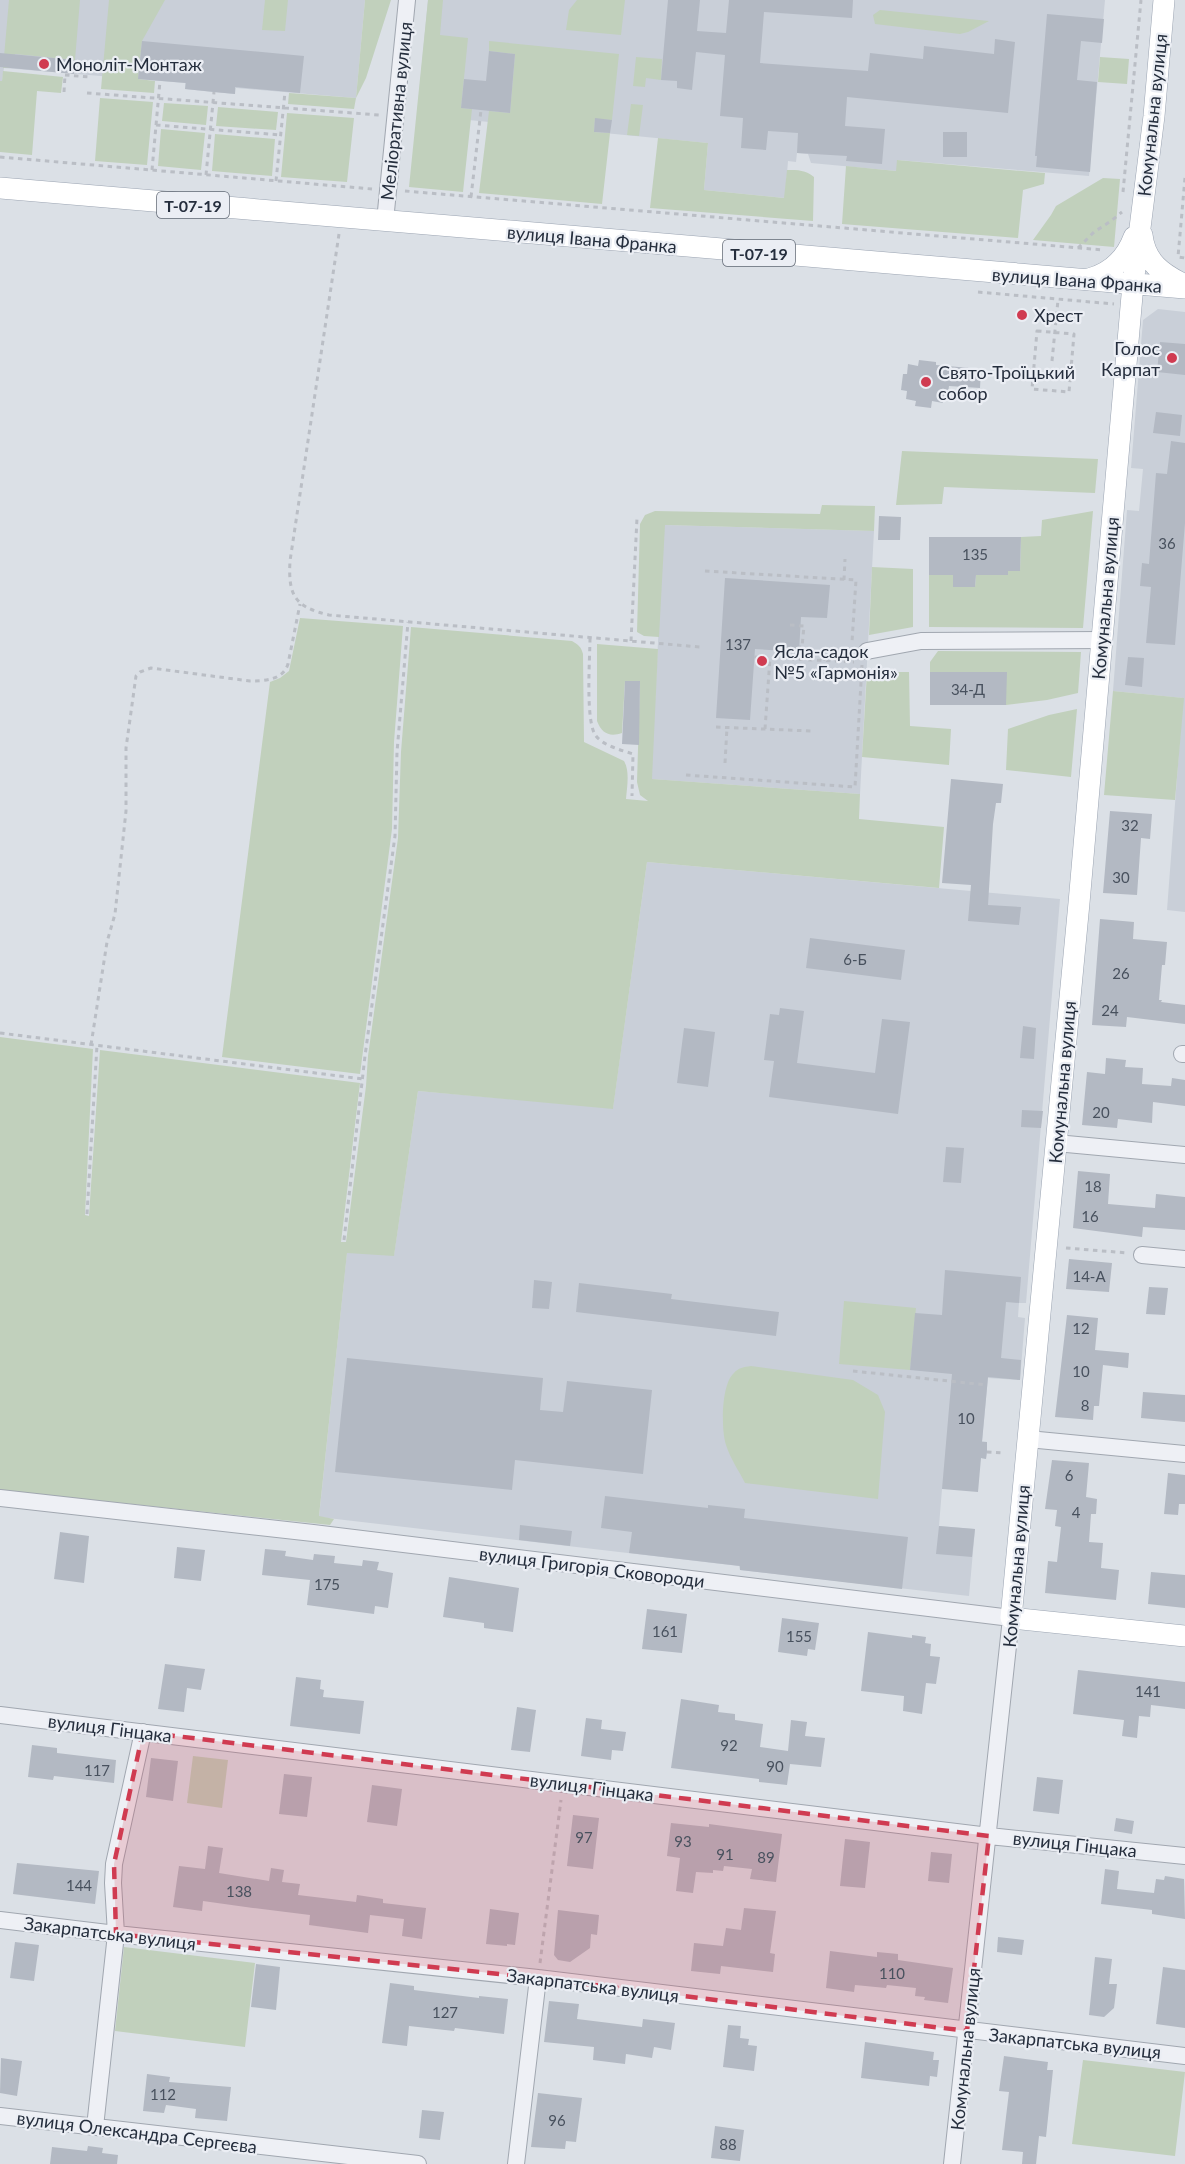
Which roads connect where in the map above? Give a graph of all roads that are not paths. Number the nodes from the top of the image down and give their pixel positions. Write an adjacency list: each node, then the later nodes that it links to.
1 (407, 0): 4 (street, Меліоративна вулиця)
2 (1164, 0): 5 (main road, Комунальна вулиця)
3 (0, 188): 4 (main road, вулиця Івана Франка / Т-07-19)
4 (385, 221): 6 (main road, вулиця Івана Франка / Т-07-19)
5 (1130, 222): 6 (main road); 7 (main road, Комунальна вулиця); 8 (main road)
6 (1079, 280): 7 (main road, вулиця Івана Франка / Т-07-19)
7 (1133, 284): 8 (main road, вулиця Івана Франка / Т-07-19); 9 (main road, Комунальна вулиця)
8 (1185, 286)
9 (1102, 640): 10 (street); 11 (main road, Комунальна вулиця)
10 (859, 650)
11 (1056, 1143): 12 (street); 15 (main road, Комунальна вулиця)
12 (1185, 1155)
13 (1142, 1255): 14 (street)
14 (1185, 1259)
15 (1028, 1439): 16 (street); 18 (main road, Комунальна вулиця)
16 (1185, 1454)
17 (0, 1498): 18 (street, вулиця Григорія Сковороди)
18 (1011, 1618): 19 (main road, вулиця Григорія Сковороди); 22 (street, Комунальна вулиця)
19 (1185, 1636)
20 (0, 1715): 21 (street, вулиця Гінцака)
21 (143, 1732): 22 (street, вулиця Гінцака); 25 (street)
22 (989, 1836): 23 (street, вулиця Гінцака); 27 (street, Комунальна вулиця)
23 (1185, 1856)
24 (0, 1920): 25 (street, Закарпатська вулиця)
25 (116, 1934): 26 (street, Закарпатська вулиця); 30 (street)
26 (538, 1978): 27 (street, Закарпатська вулиця); 32 (street)
27 (967, 2031): 28 (street, Закарпатська вулиця); 33 (street, Комунальна вулиця)
28 (1185, 2056)
29 (0, 2116): 30 (street, вулиця Олександра Сергеєва)
30 (95, 2127): 31 (street, вулиця Олександра Сергеєва)
31 (417, 2164)
32 (516, 2164)
33 (952, 2164)

